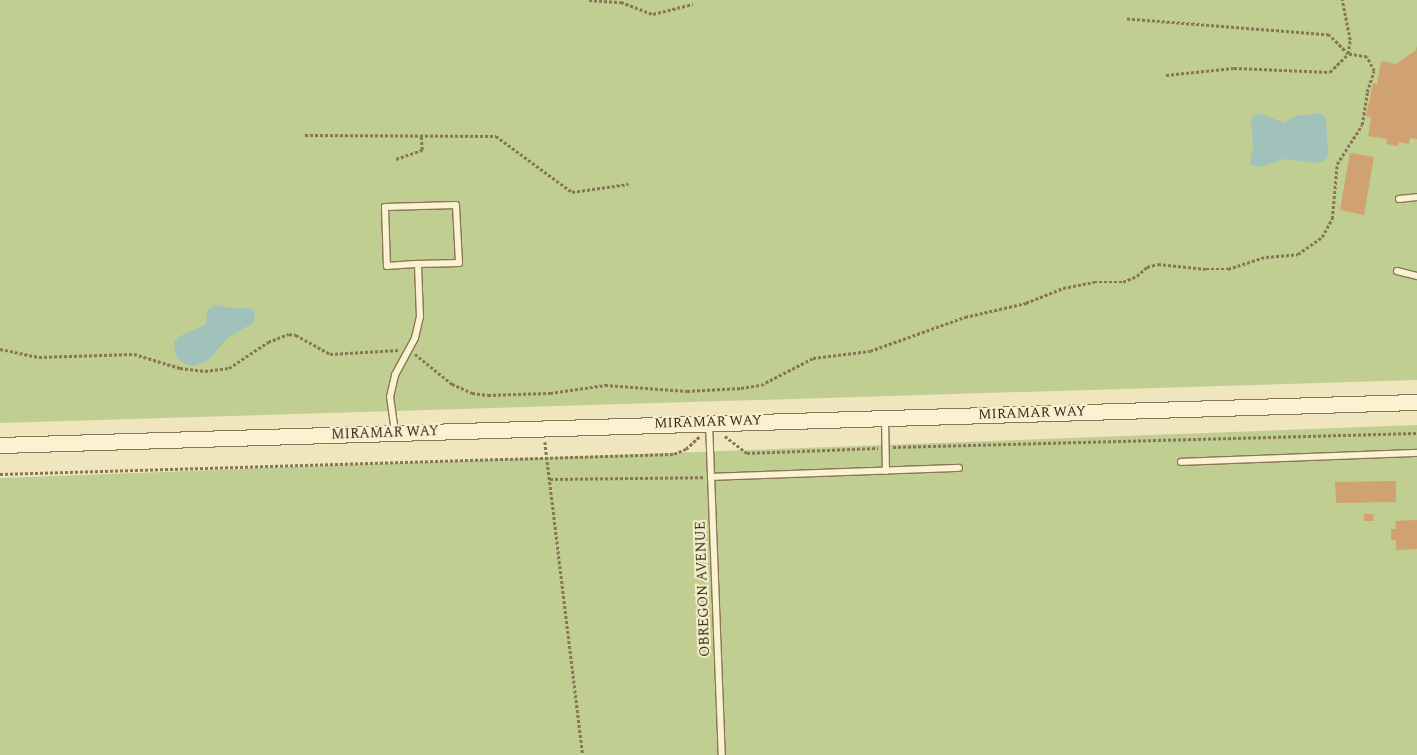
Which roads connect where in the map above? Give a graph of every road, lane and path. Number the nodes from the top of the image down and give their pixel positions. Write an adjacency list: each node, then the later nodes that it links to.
1 (589, 0): 3 (path)
2 (1342, 0): 5 (path)
3 (693, 4)
4 (1127, 20): 5 (path)
5 (1348, 54): 6 (path); 17 (path)
6 (1166, 75)
7 (305, 135): 8 (path)
8 (421, 136): 9 (path); 10 (path)
9 (396, 159)
10 (628, 184)
11 (1417, 197): 12 (lane)
12 (1399, 199)
13 (418, 264): 13 (lane); 17 (lane)
14 (1397, 272): 15 (lane)
15 (1417, 276)
16 (0, 349): 17 (path)
17 (409, 350): 22 (lane)
18 (1417, 402): 19 (street, MIRAMAR WAY)
19 (885, 417): 20 (street, MIRAMAR WAY); 27 (lane)
20 (709, 422): 21 (street, MIRAMAR WAY); 28 (lane, OBREGON AVENUE)
21 (544, 428): 22 (street, MIRAMAR WAY); 29 (path)
22 (395, 432): 23 (street, MIRAMAR WAY)
23 (0, 445)
24 (1417, 453): 25 (lane)
25 (1181, 462)
26 (959, 468): 27 (lane)
27 (886, 470): 28 (lane)
28 (711, 477): 29 (path); 31 (lane, OBREGON AVENUE)
29 (550, 479): 30 (path)
30 (583, 755)
31 (722, 755)

